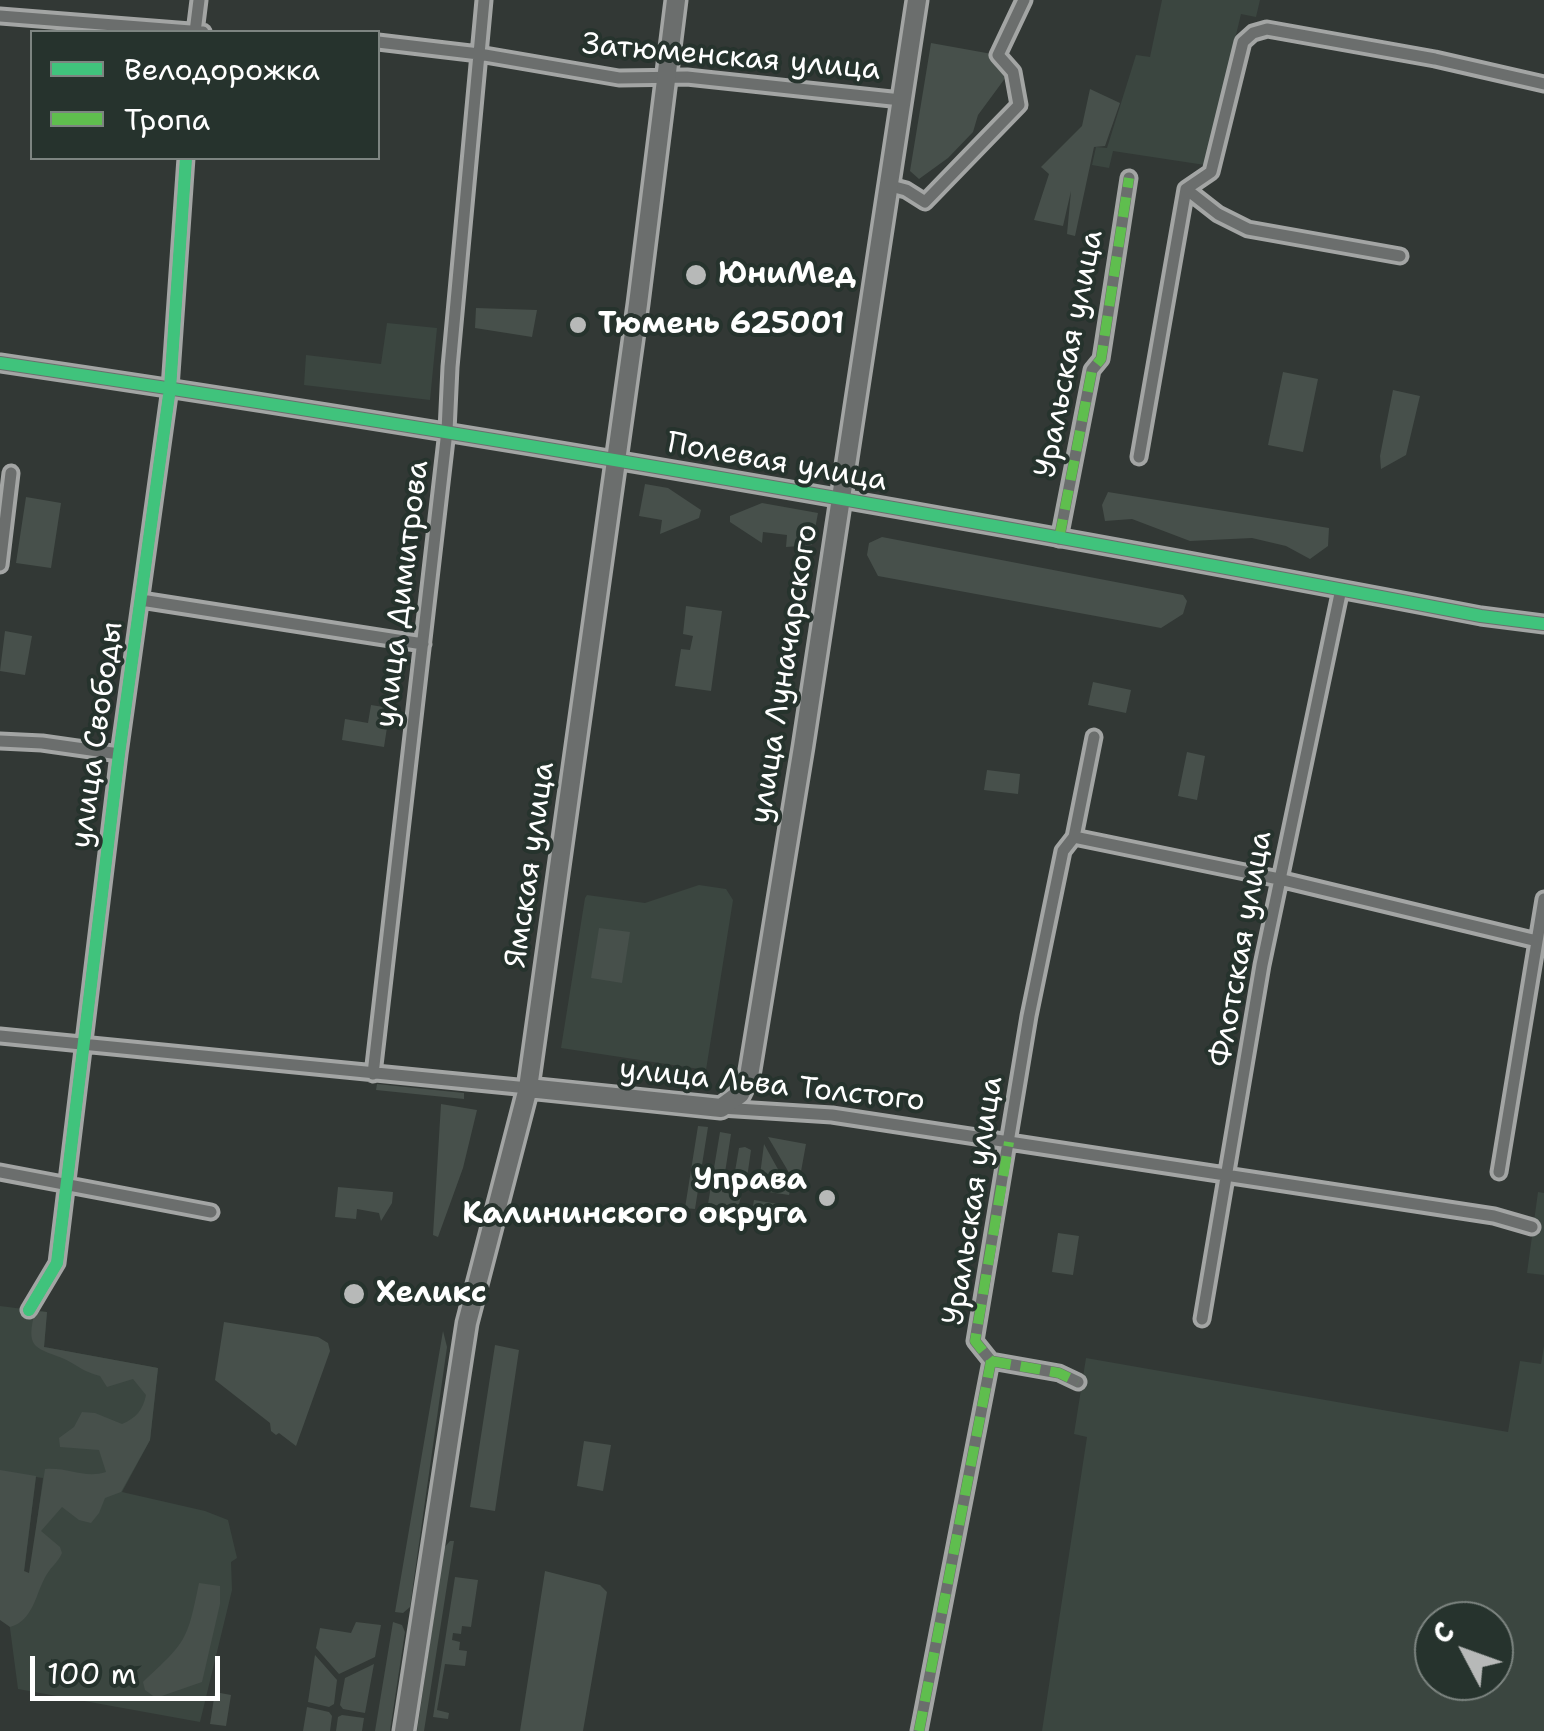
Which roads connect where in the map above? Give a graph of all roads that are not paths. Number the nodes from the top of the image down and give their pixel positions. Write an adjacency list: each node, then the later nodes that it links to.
1 (199, 0): 8 (street)
2 (484, 0): 10 (street, улица Димитрова)
3 (676, 0): 11 (main road, Ямская улица)
4 (917, 0): 13 (main road, улица Луначарского)
5 (1024, 0): 16 (street)
6 (0, 16): 7 (street)
7 (171, 30)
8 (195, 30)
9 (380, 42): 10 (street, Затюменская улица)
10 (480, 54): 11 (street, Затюменская улица); 21 (street, улица Димитрова)
11 (667, 79): 13 (street, Затюменская улица); 23 (main road, Ямская улица)
12 (1544, 84): 17 (street)
13 (901, 100): 16 (main road, улица Луначарского)
14 (186, 160): 20 (street, улица Свободы)
15 (1129, 178): 26 (street, Уральская улица)
16 (887, 185): 25 (main road, улица Луначарского)
17 (1186, 190): 18 (street); 22 (street)
18 (1400, 256)
19 (0, 363): 20 (street, Полевая улица)
20 (170, 388): 21 (street, Полевая улица); 29 (street, улица Свободы)
21 (447, 431): 23 (street, Полевая улица); 31 (street, улица Димитрова)
22 (1139, 457)
23 (614, 461): 25 (street, Полевая улица); 42 (main road, Ямская улица)
24 (11, 473): 27 (street)
25 (840, 500): 26 (street, Полевая улица); 43 (main road, улица Луначарского)
26 (1059, 539): 28 (street, Полевая улица)
27 (0, 565)
28 (1340, 589): 30 (street, Полевая улица); 36 (street, Флотская улица)
29 (141, 600): 31 (street); 34 (street, улица Свободы)
30 (1544, 624)
31 (423, 644): 41 (street, улица Димитрова)
32 (1094, 736): 35 (street, Уральская улица)
33 (0, 740): 34 (street)
34 (119, 754): 40 (street, улица Свободы)
35 (1074, 837): 36 (street); 44 (street, Уральская улица)
36 (1279, 879): 38 (street); 47 (street, Флотская улица)
37 (1544, 899): 38 (street)
38 (1537, 941): 46 (street)
39 (0, 1036): 40 (street, улица Льва Толстого)
40 (84, 1045): 41 (street, улица Льва Толстого); 48 (street, улица Свободы)
41 (373, 1074): 42 (street, улица Льва Толстого)
42 (528, 1088): 43 (main road, улица Льва Толстого); 55 (main road, Ямская улица)
43 (722, 1108): 44 (street, улица Льва Толстого)
44 (1008, 1142): 47 (street, улица Льва Толстого); 53 (street, Уральская улица)
45 (0, 1172): 48 (street)
46 (1499, 1172)
47 (1227, 1176): 50 (street, улица Льва Толстого); 52 (street, Флотская улица)
48 (66, 1183): 49 (street); 51 (street, улица Свободы)
49 (210, 1212)
50 (1532, 1226)
51 (28, 1310)
52 (1202, 1319)
53 (991, 1361): 54 (street); 56 (street, Уральская улица)
54 (1078, 1382)
55 (404, 1731)
56 (919, 1731)

